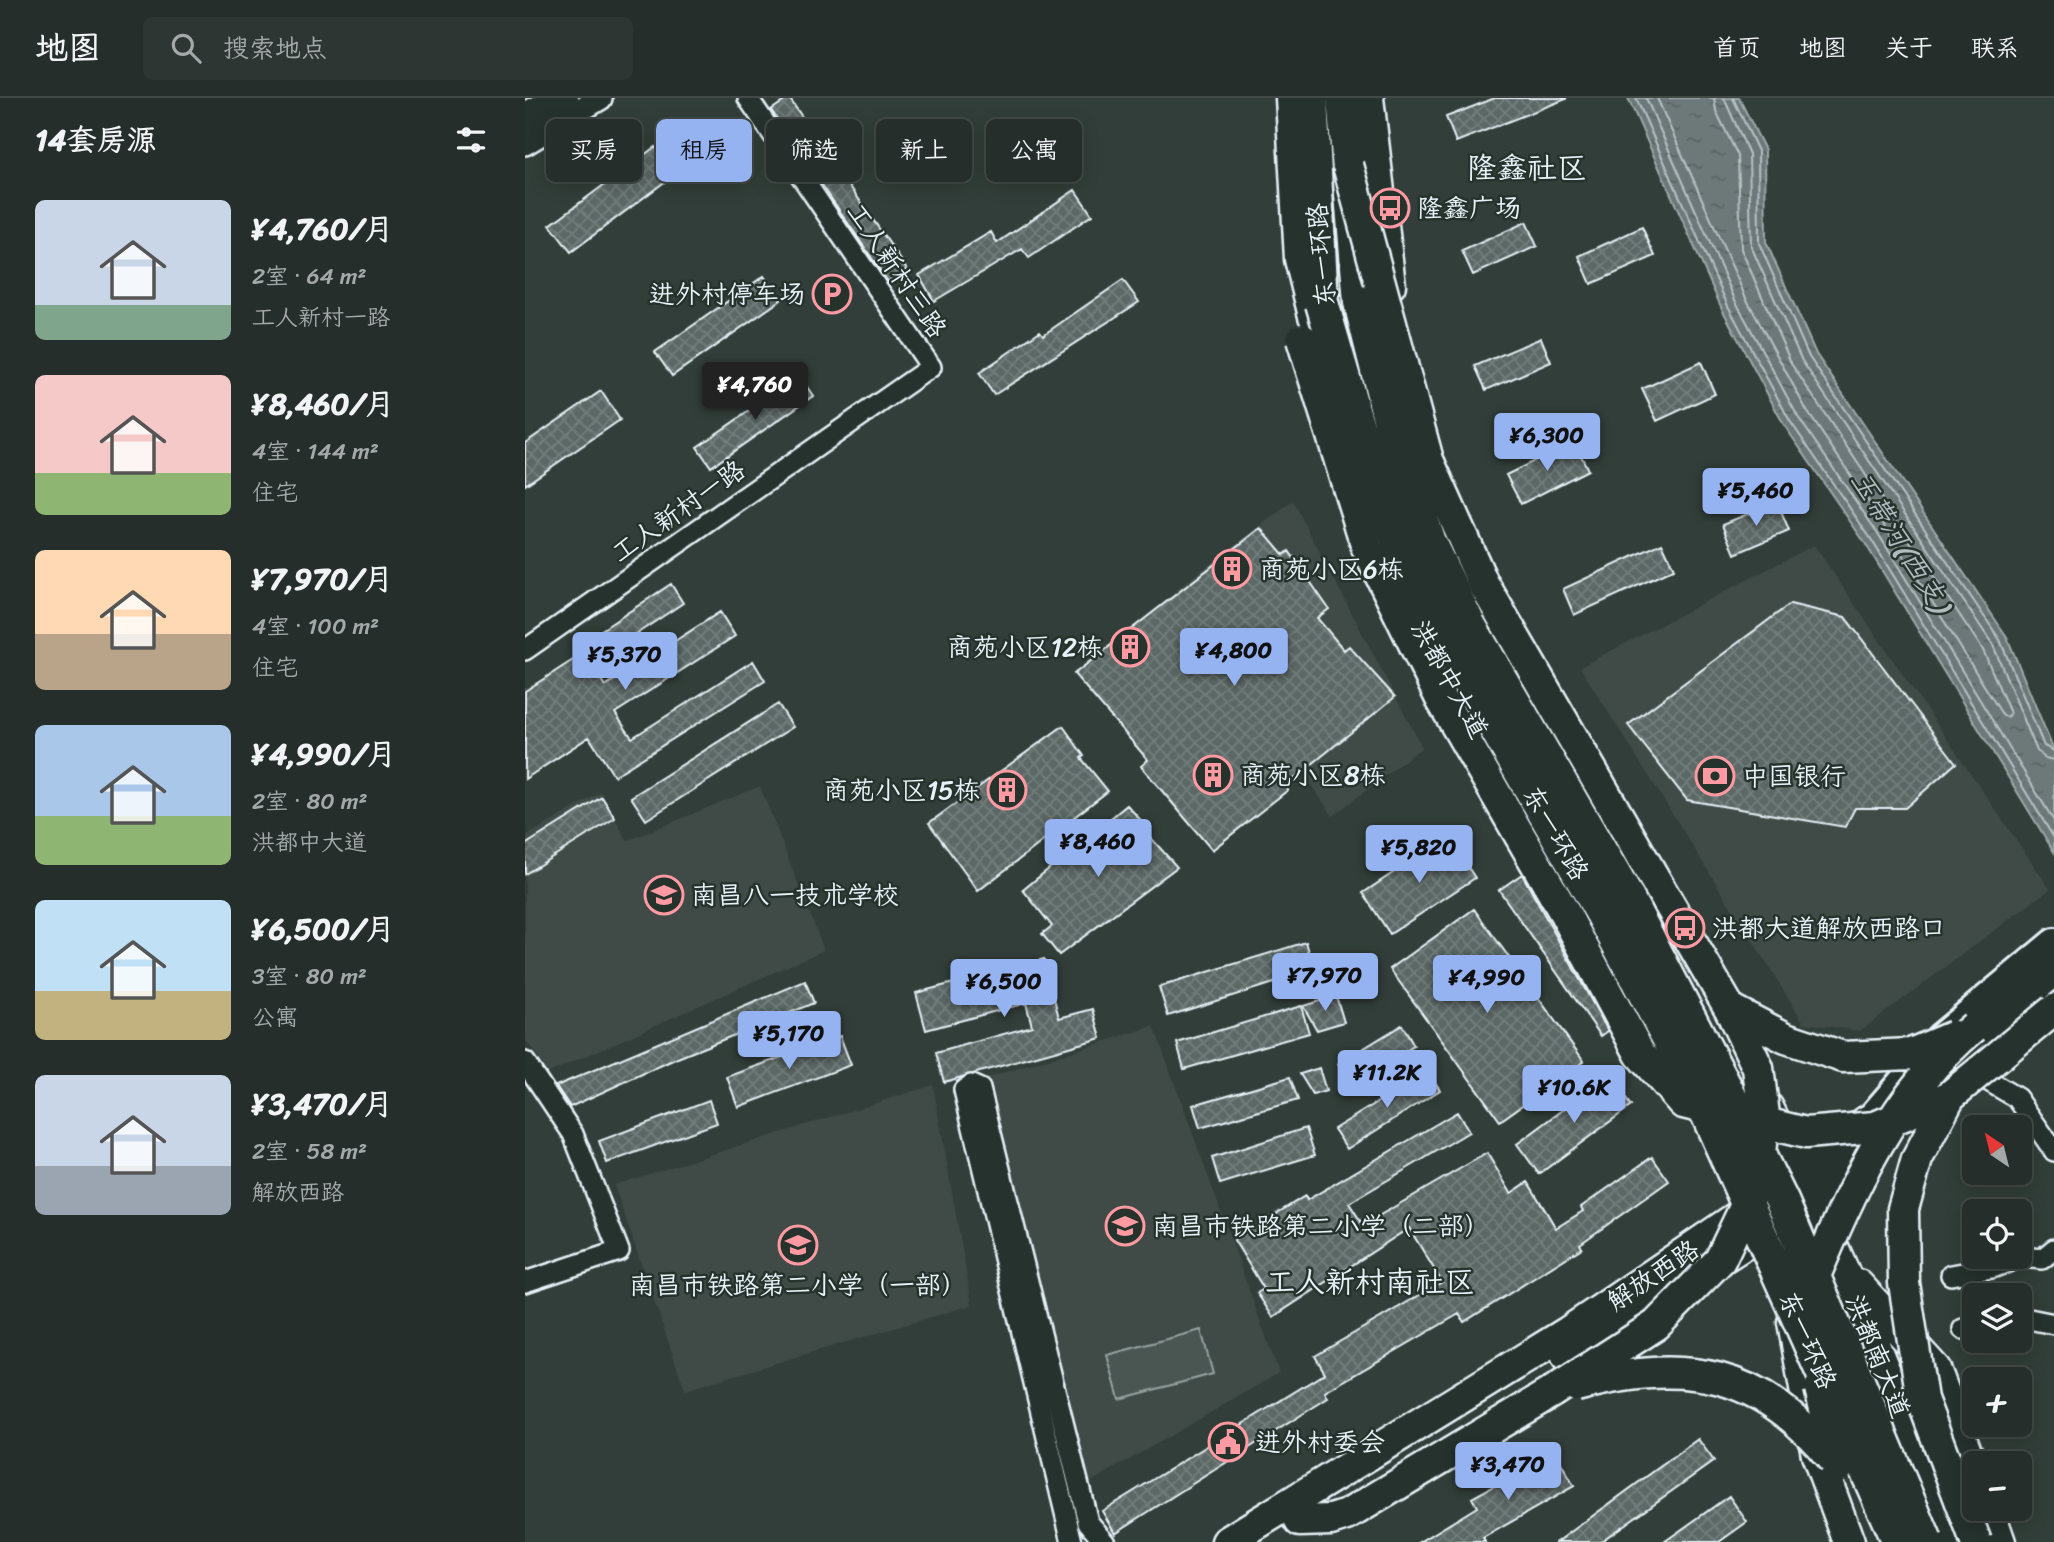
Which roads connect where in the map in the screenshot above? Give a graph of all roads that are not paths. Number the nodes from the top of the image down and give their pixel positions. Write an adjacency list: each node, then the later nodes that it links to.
1 (533, 98): 10 (street)
2 (562, 98): 11 (highway)
3 (600, 98): 12 (street)
4 (748, 98): 14 (street, 工人新村三路)
5 (1279, 98): 26 (main road, bridge)
6 (1291, 98): 30 (main road, 洪都中大道)
7 (1311, 98): 50 (highway, 东一环路, bridge)
8 (1343, 98): 13 (highway, 东一环路)
9 (1368, 98): 29 (main road)
10 (525, 103)
11 (525, 120)
12 (525, 143)
13 (1348, 165): 20 (main road, bridge); 51 (highway, 东一环路, bridge)
14 (931, 367): 15 (street, 工人新村一路)
15 (525, 650)
16 (2054, 942): 27 (main road)
17 (2054, 960): 22 (main road)
18 (2054, 971): 27 (main road, 解放西路)
19 (2054, 996): 27 (main road, 解放西路)
20 (1730, 1009): 22 (main road, bridge); 38 (main road, bridge)
21 (2054, 1010): 26 (main road, bridge)
22 (1974, 1027): 40 (main road, bridge)
23 (2054, 1028): 25 (main road)
24 (525, 1062): 34 (street)
25 (1990, 1082): 27 (main road); 28 (street)
26 (1950, 1096): 53 (main road, bridge)
27 (1869, 1133): 29 (main road, 解放西路)
28 (2054, 1151)
29 (1806, 1184): 30 (main road, 解放西路); 32 (main road, 洪都南大道)
30 (1747, 1227): 36 (main road); 41 (main road, 解放西路); 45 (main road, 解放西路)
31 (2054, 1249): 33 (street)
32 (1843, 1269): 39 (main road); 52 (main road, 洪都南大道)
33 (1951, 1275)
34 (525, 1282)
35 (2032, 1320): 37 (street)
36 (1793, 1322): 47 (main road); 49 (main road)
37 (2054, 1324)
38 (1552, 1392): 40 (main road, bridge); 41 (main road)
39 (1966, 1451)
40 (1839, 1467): 48 (main road)
41 (1300, 1521): 46 (main road, 解放西路)
42 (1993, 1521): 54 (main road)
43 (1072, 1542): 44 (street)
44 (1105, 1542)
45 (1227, 1542)
46 (1265, 1542)
47 (1849, 1542)
48 (1867, 1542)
49 (1888, 1542)
50 (1898, 1542)
51 (1926, 1542)
52 (1950, 1542)
53 (1976, 1542)
54 (2000, 1542)

